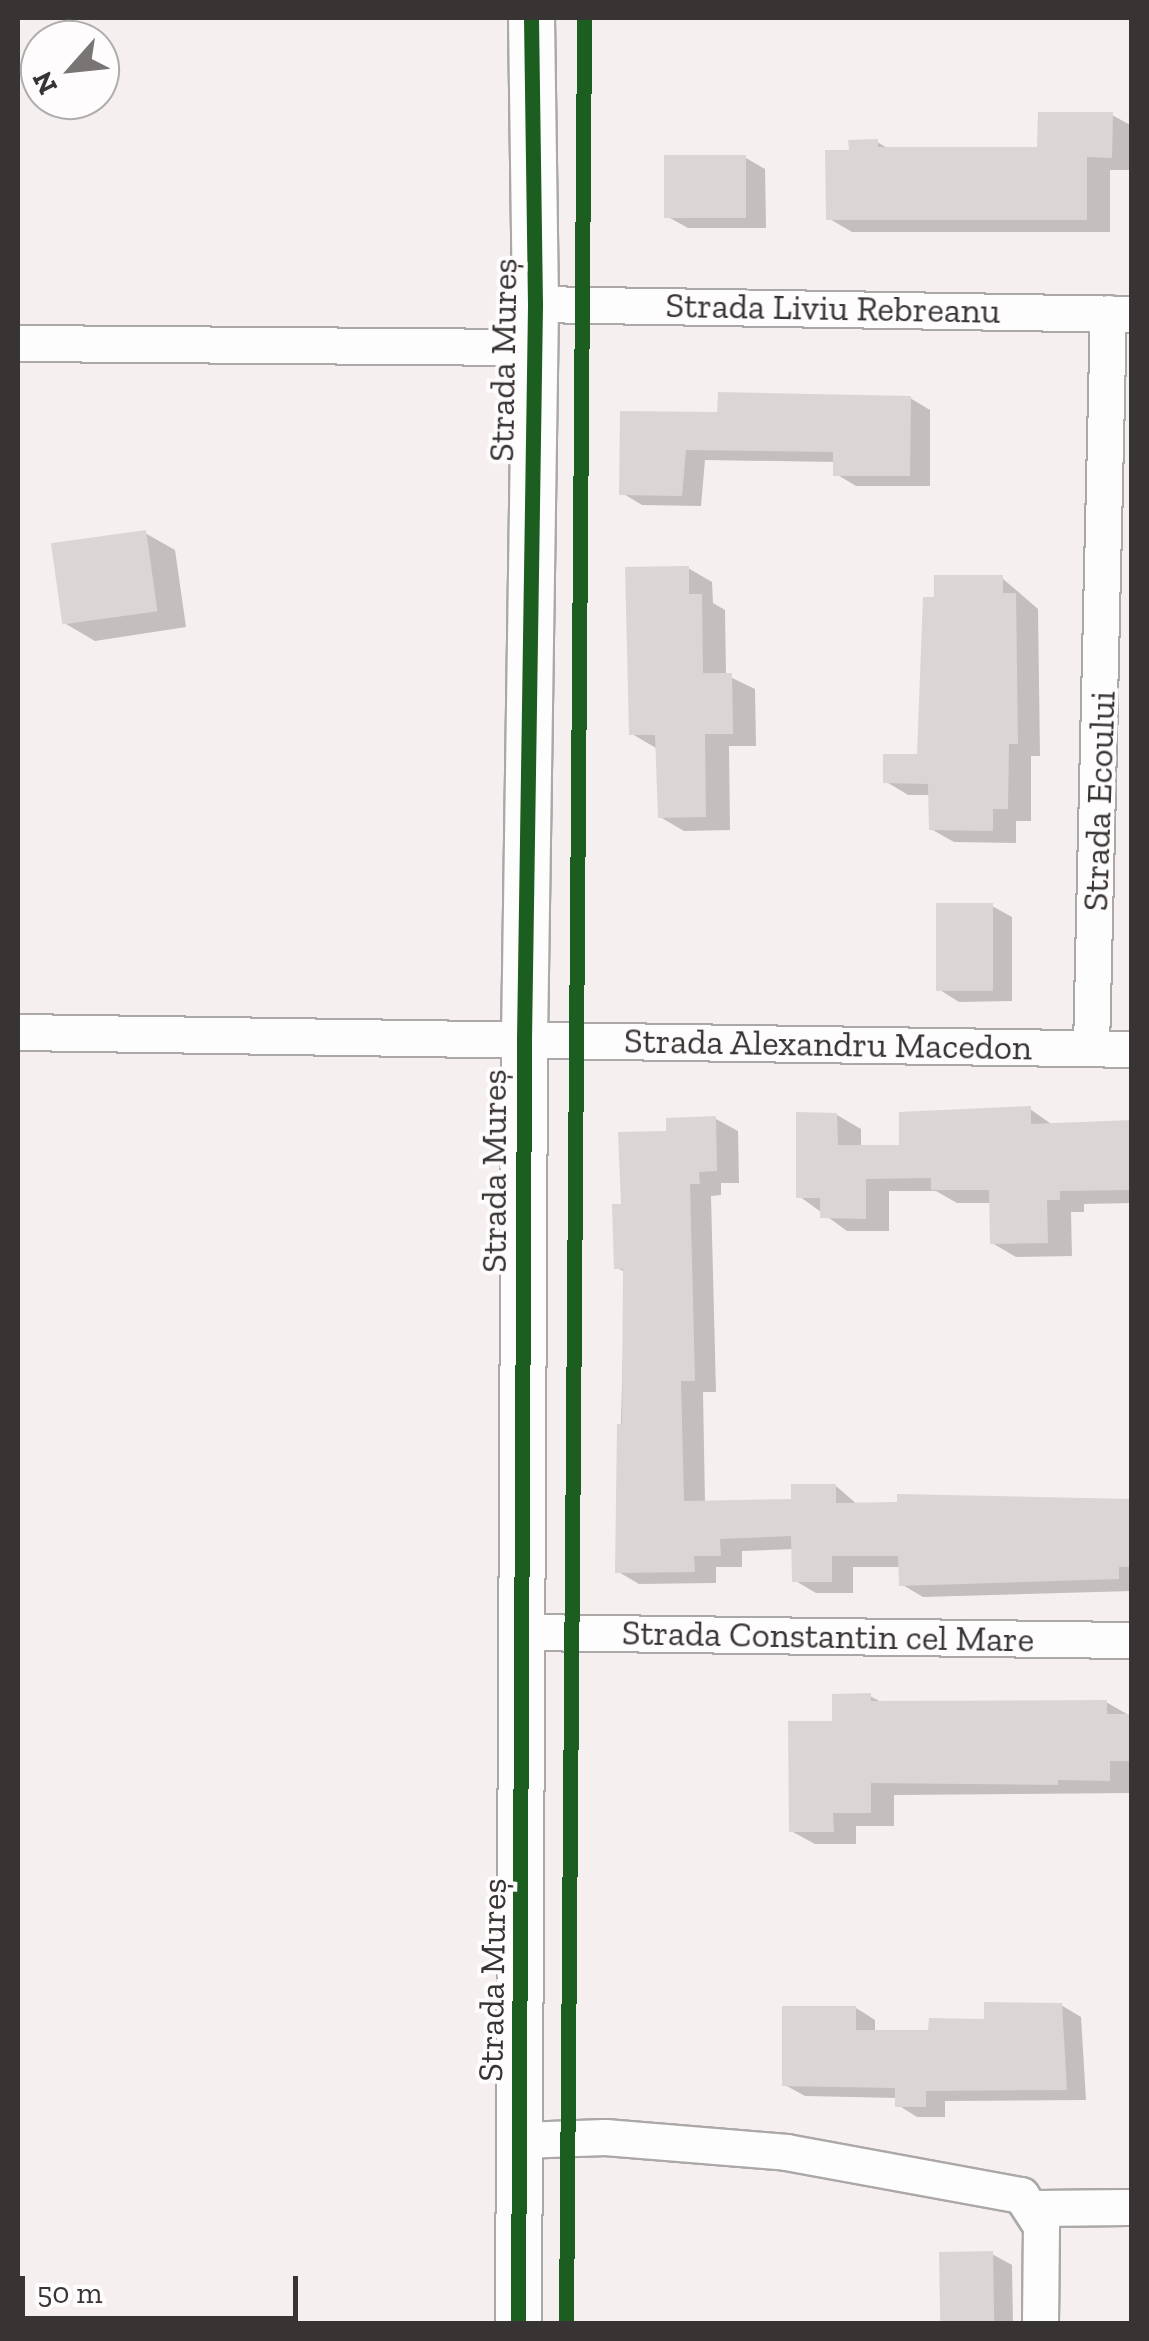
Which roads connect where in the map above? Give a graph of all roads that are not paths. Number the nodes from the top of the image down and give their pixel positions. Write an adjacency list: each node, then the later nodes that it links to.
1 (531, 18): 3 (street, Strada Mureș)
2 (1120, 313): 3 (street, Strada Liviu Rebreanu); 7 (street, Strada Ecoului)
3 (534, 326): 4 (street, Strada Liviu Rebreanu); 6 (street, Strada Mureș)
4 (18, 343)
5 (18, 1032): 6 (street, Strada Alexandru Macedon)
6 (524, 1039): 7 (street, Strada Alexandru Macedon); 9 (street, Strada Mureș)
7 (1091, 1048): 8 (street, Strada Alexandru Macedon)
8 (1132, 1048)
9 (525, 1632): 10 (street, Strada Constantin cel Mare); 11 (street, Strada Mureș)
10 (1132, 1640)
11 (520, 2140): 13 (street); 14 (street, Strada Mureș)
12 (1132, 2207): 13 (street)
13 (1033, 2208): 15 (street)
14 (518, 2324)
15 (1040, 2324)

